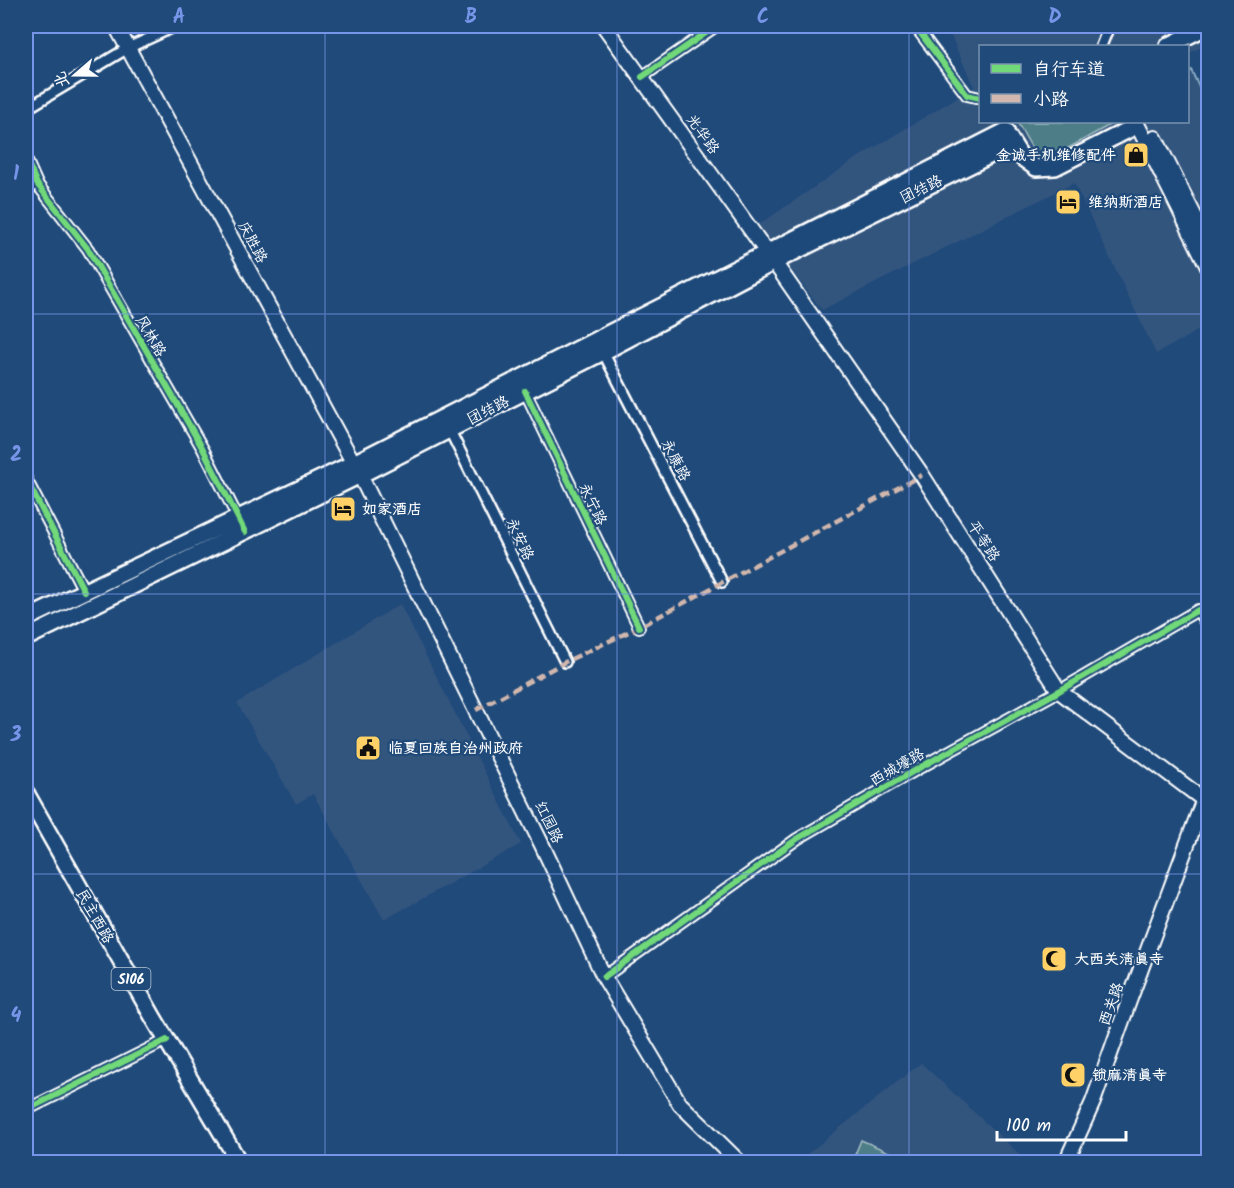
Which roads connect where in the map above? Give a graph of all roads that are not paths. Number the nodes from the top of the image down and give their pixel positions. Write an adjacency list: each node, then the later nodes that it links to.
1 (116, 26): 12 (main road, 庆胜路)
2 (176, 26): 12 (street)
3 (604, 26): 13 (main road, 光华路)
4 (716, 26): 13 (street)
5 (915, 26): 14 (street)
6 (1109, 26): 9 (street)
7 (1208, 26): 10 (main road)
8 (1209, 34): 11 (main road)
9 (1101, 45)
10 (1170, 45)
11 (1188, 45)
12 (128, 48): 15 (street); 29 (main road, 庆胜路)
13 (642, 78): 24 (main road, 光华路)
14 (979, 98)
15 (26, 109)
16 (1135, 123): 19 (main road)
17 (1137, 123): 25 (main road)
18 (1147, 123): 23 (main road)
19 (1007, 132): 24 (main road, 团结路)
20 (26, 159): 21 (street, 风林路)
21 (38, 184): 22 (street); 31 (street, 风林路)
22 (26, 190)
23 (1209, 243)
24 (771, 257): 26 (main road, 团结路); 29 (main road, 团结路); 39 (main road, 平等路)
25 (1209, 267)
26 (603, 352): 27 (main road, 团结路); 32 (street, 永康路)
27 (525, 391): 28 (main road, 团结路); 35 (street, 永宁路)
28 (449, 429): 29 (main road, 团结路); 38 (street, 永安路)
29 (357, 469): 31 (main road, 团结路); 42 (main road, 红园路)
30 (26, 479): 33 (street)
31 (242, 525): 33 (main road, 团结路); 37 (main road, 团结路)
32 (722, 582)
33 (84, 591): 34 (main road, 团结路)
34 (26, 619)
35 (639, 627)
36 (1209, 627): 39 (street, 西城壕路)
37 (26, 638)
38 (565, 662)
39 (1059, 691): 41 (main road, 平等路); 42 (street, 西城壕路)
40 (26, 793): 43 (main road, 民主西路 / S106)
41 (1207, 797): 47 (main road, 西关路)
42 (604, 977): 46 (main road, 红园路)
43 (166, 1040): 44 (street); 45 (main road, 民主西路 / S106)
44 (26, 1110)
45 (239, 1162)
46 (740, 1162)
47 (1066, 1162)

